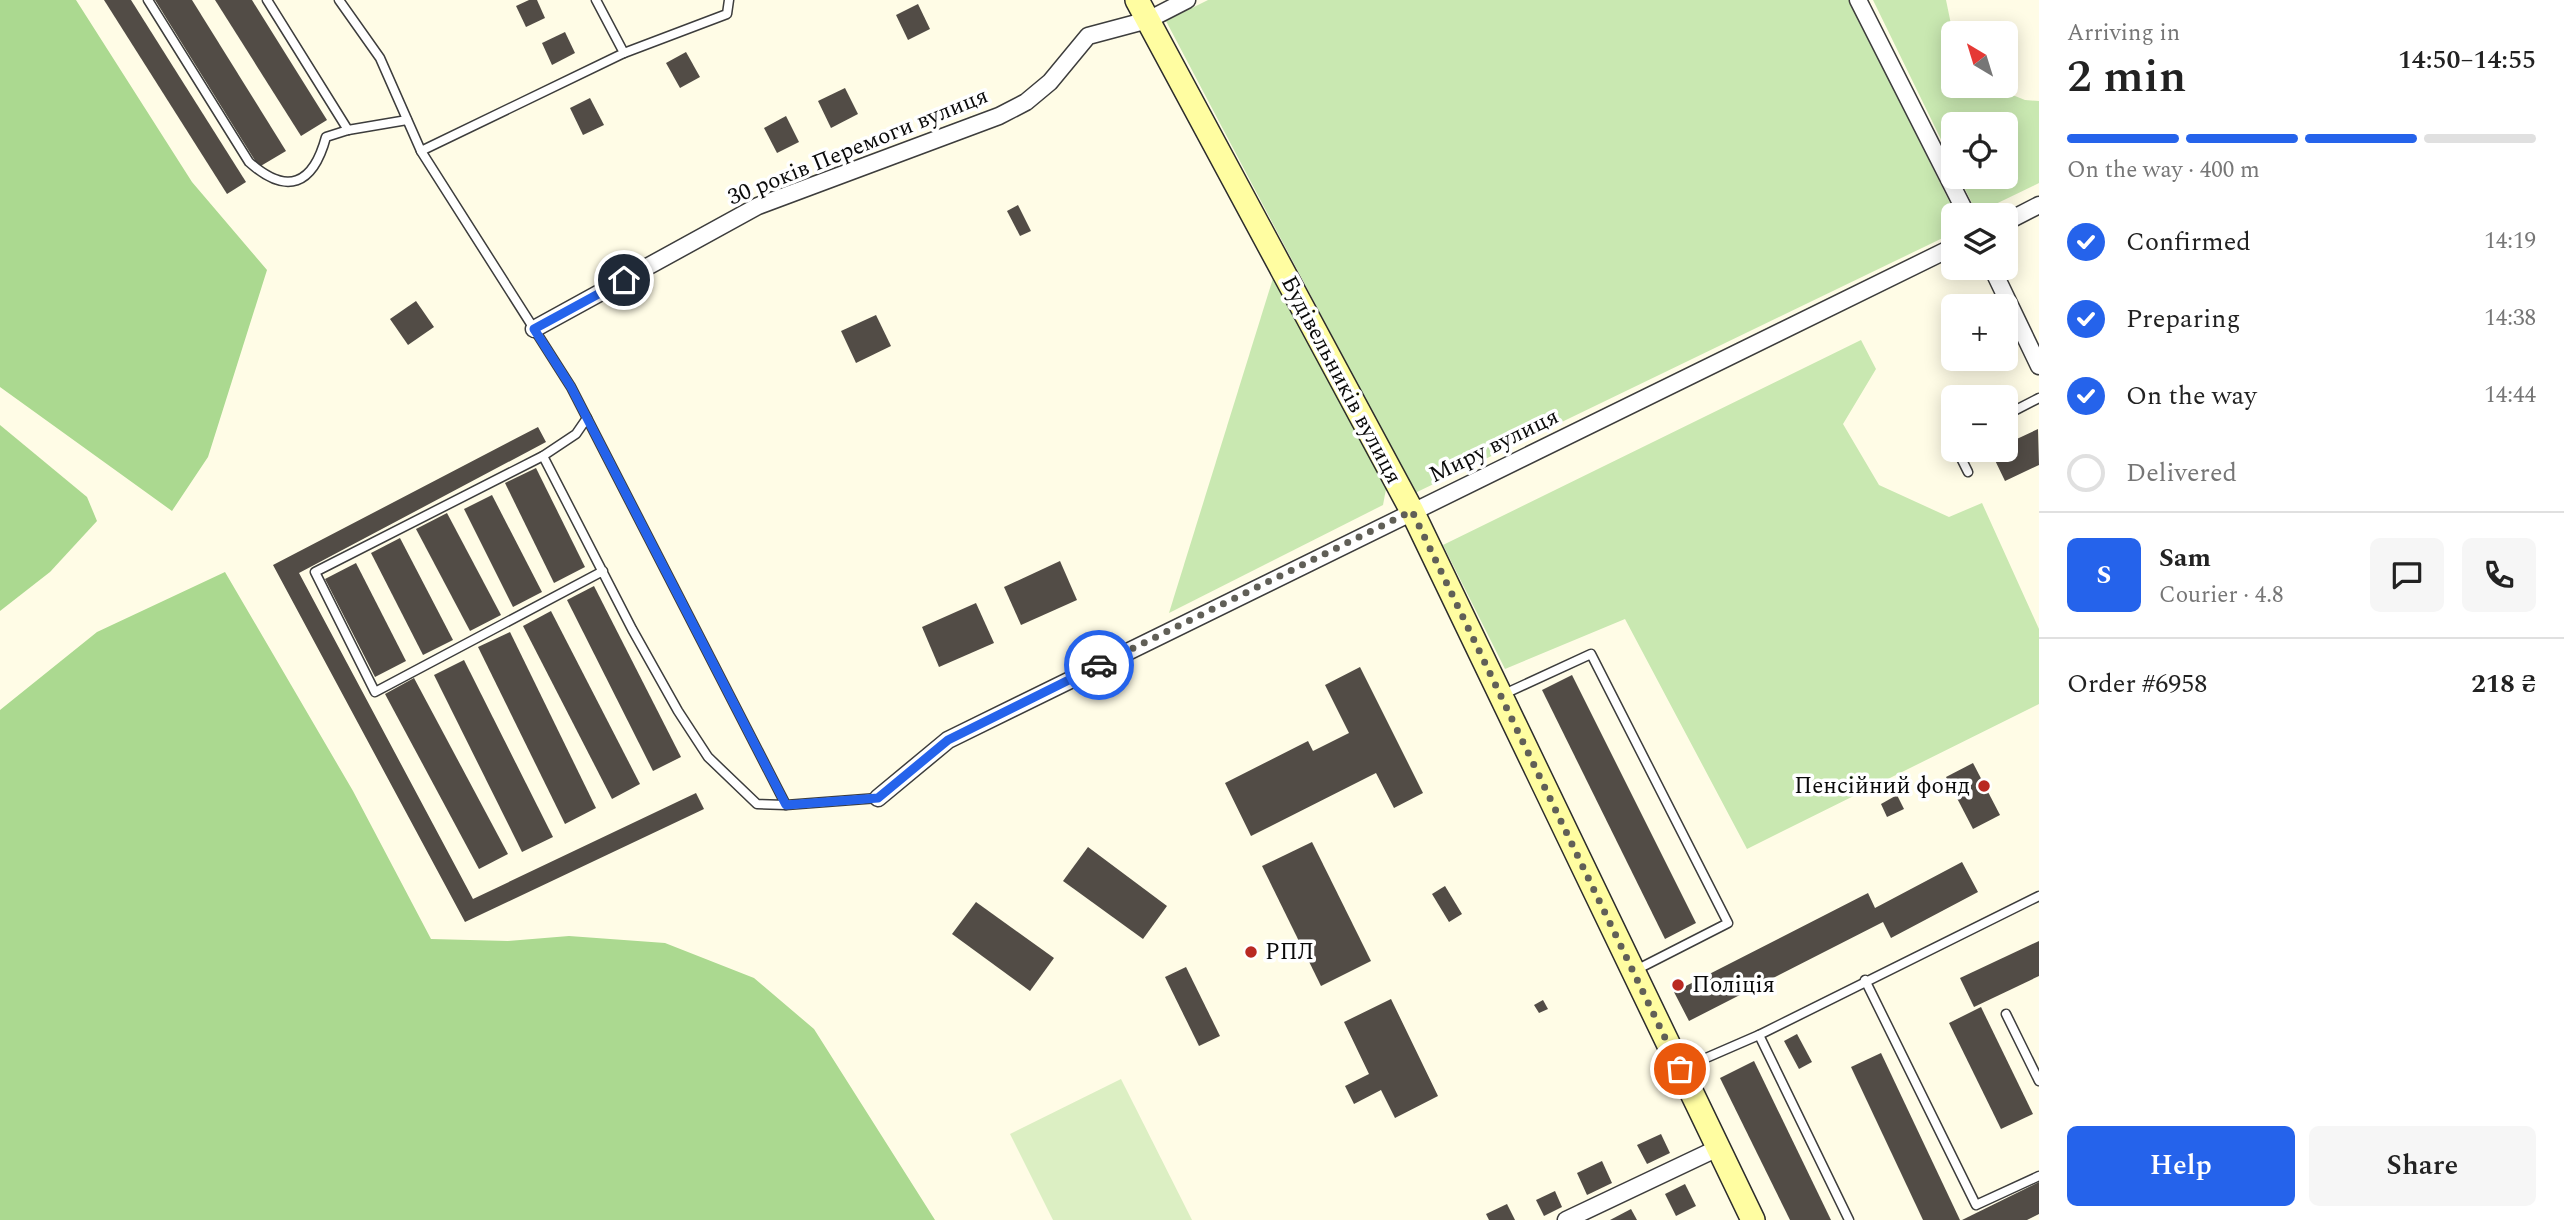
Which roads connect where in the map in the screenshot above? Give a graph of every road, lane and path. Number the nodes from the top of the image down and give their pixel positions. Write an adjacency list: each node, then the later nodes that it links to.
1 (148, 0): 11 (lane)
2 (267, 0): 11 (lane)
3 (339, 0): 10 (lane)
4 (596, 0): 9 (lane)
5 (729, 0): 9 (lane)
6 (1187, 0): 8 (street, 30 років Перемоги вулиця)
7 (1858, 0): 13 (street)
8 (1142, 10): 18 (street, 30 років Перемоги вулиця); 26 (street, Будівельників вулиця)
9 (624, 53): 12 (lane)
10 (407, 120): 11 (lane); 12 (lane)
11 (348, 130)
12 (421, 151): 18 (lane)
13 (1961, 203)
14 (2039, 205): 15 (street)
15 (2018, 216)
16 (1941, 253): 26 (street, Миру вулиця)
17 (1998, 280): 19 (street)
18 (534, 329): 22 (lane)
19 (2039, 366)
20 (2039, 398): 21 (lane)
21 (2018, 409)
22 (587, 418): 23 (lane); 30 (lane)
23 (543, 456): 27 (lane); 27 (lane)
24 (1963, 462): 25 (lane)
25 (1968, 472)
26 (1412, 511): 28 (street, Будівельників вулиця); 29 (street, Миру вулиця)
27 (603, 572): 30 (lane)
28 (1500, 696): 32 (street, Будівельників вулиця); 32 (lane)
29 (878, 798): 30 (lane)
30 (786, 805)
31 (2039, 896): 33 (lane)
32 (1633, 972): 36 (street, Будівельників вулиця)
33 (1865, 980): 35 (lane); 39 (lane)
34 (2006, 1014): 37 (lane)
35 (1759, 1035): 36 (lane); 42 (lane)
36 (1680, 1069): 38 (street, Будівельників вулиця)
37 (2039, 1081)
38 (1718, 1148): 40 (street); 41 (street, Будівельників вулиця)
39 (2039, 1176)
40 (1566, 1220)
41 (1752, 1220)
42 (1850, 1220)

